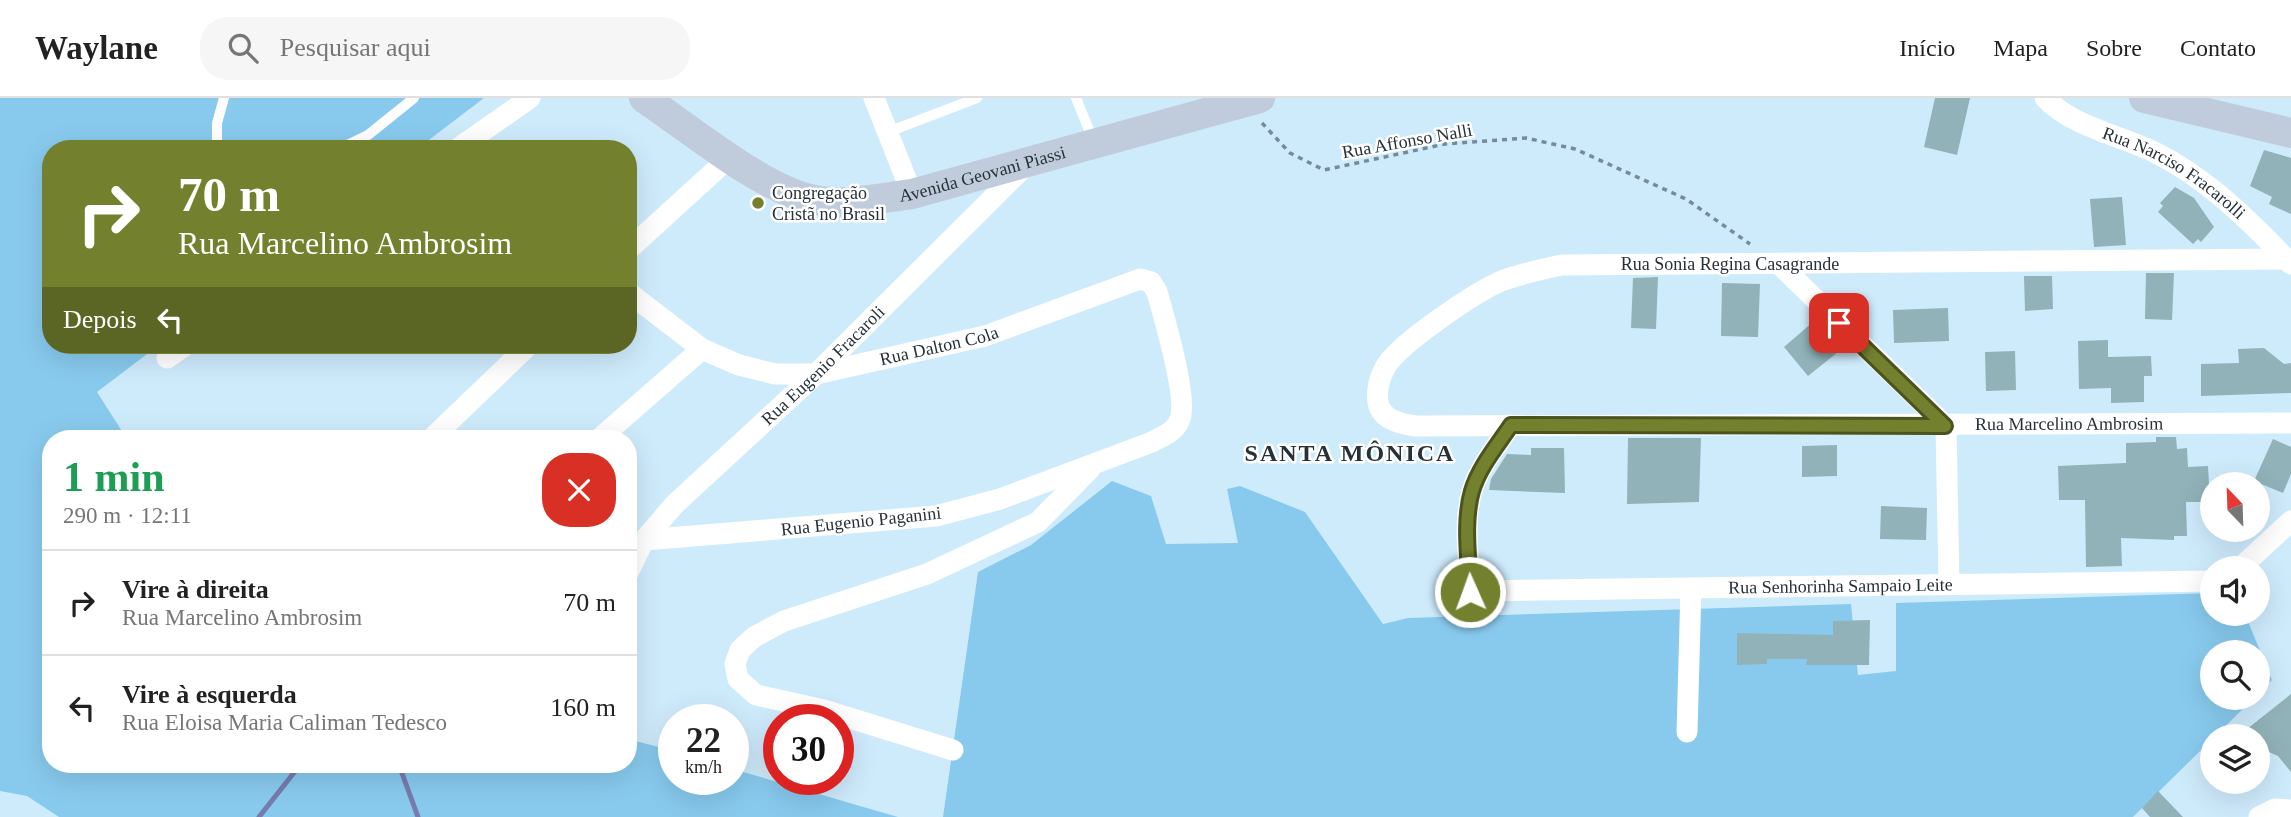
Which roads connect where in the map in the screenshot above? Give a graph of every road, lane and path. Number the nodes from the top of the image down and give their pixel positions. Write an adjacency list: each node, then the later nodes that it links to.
1 (224, 98): 13 (lane)
2 (414, 98): 14 (lane)
3 (530, 98): 15 (street)
4 (874, 98): 11 (street)
5 (977, 98): 11 (lane)
6 (1076, 98): 16 (lane)
7 (2045, 98): 21 (street, Rua Narciso Fracarolli)
8 (2144, 98): 12 (main road)
9 (1252, 100): 16 (main road, Avenida Geovani Piassi); 22 (path, Rua Affonso Nalli)
10 (656, 102): 17 (main road, Avenida Geovani Piassi)
11 (888, 132): 19 (street)
12 (2291, 133)
13 (217, 140)
14 (358, 140)
15 (470, 140)
16 (1096, 144): 18 (main road, Avenida Geovani Piassi)
17 (730, 157): 19 (main road, Avenida Geovani Piassi); 20 (street)
18 (1027, 163): 19 (main road, Avenida Geovani Piassi); 27 (street, Rua Eugenio Fracaroli)
19 (912, 194)
20 (637, 242)
21 (2288, 261): 22 (street, Rua Sonia Regina Casagrande)
22 (1779, 264): 29 (street, Rua Sonia Regina Casagrande); 30 (street)
23 (1140, 279): 27 (street, Rua Dalton Cola); 33 (street, Rua Eugenio Paganini)
24 (637, 299): 25 (street, Rua Dalton Cola)
25 (702, 349): 27 (street, Rua Dalton Cola); 32 (street)
26 (520, 354): 31 (street)
27 (816, 374): 35 (street, Rua Eugenio Fracaroli)
28 (2291, 424): 30 (street, Rua Marcelino Ambrosim)
29 (1511, 425): 30 (street, Rua Marcelino Ambrosim); 40 (street, Rua Senhorinha Sampaio Leite)
30 (1945, 426): 39 (street)
31 (440, 430)
32 (609, 430)
33 (1095, 465): 35 (street, Rua Eugenio Paganini); 42 (street)
34 (2291, 521): 37 (street)
35 (644, 540): 36 (street, Rua Eugenio Fracaroli)
36 (637, 554)
37 (2253, 556)
38 (2200, 581): 39 (street, Rua Senhorinha Sampaio Leite)
39 (1949, 584): 40 (street, Rua Senhorinha Sampaio Leite)
40 (1691, 588): 41 (street)
41 (1687, 732)
42 (953, 750)
43 (2291, 810): 44 (street)
44 (2259, 817)

